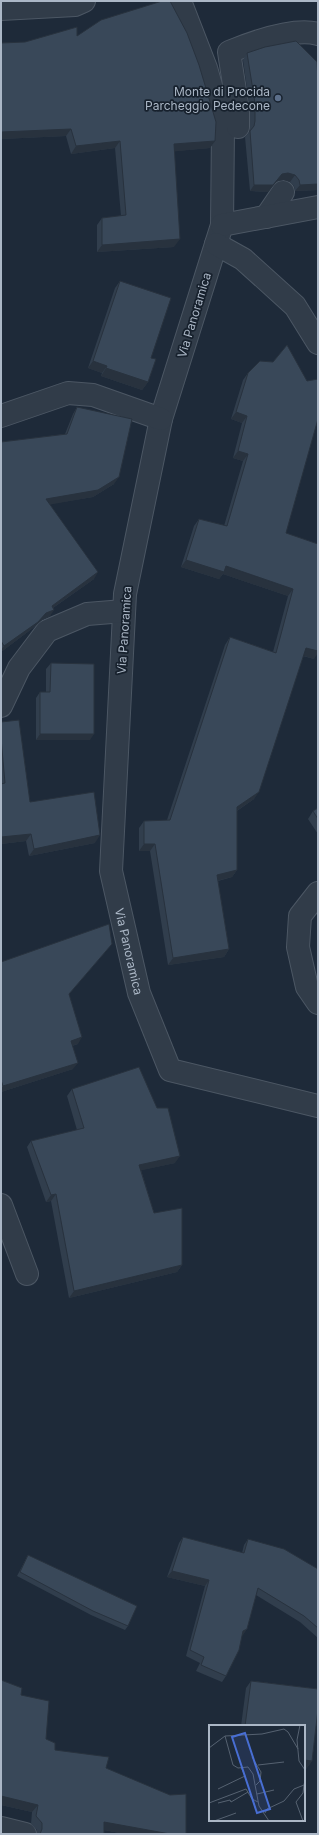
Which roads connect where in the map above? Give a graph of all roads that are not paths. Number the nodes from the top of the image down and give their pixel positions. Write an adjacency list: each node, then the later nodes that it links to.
1 (84, 1): 3 (street)
2 (180, 1): 5 (street, Via Panoramica)
3 (1, 9)
4 (318, 34): 5 (street)
5 (235, 127): 9 (street, Via Panoramica)
6 (283, 192): 8 (street)
7 (318, 207): 8 (street)
8 (266, 217): 9 (street)
9 (219, 234): 10 (street); 12 (street, Via Panoramica)
10 (318, 343)
11 (1, 416): 12 (street)
12 (161, 420): 13 (street, Via Panoramica)
13 (130, 568): 14 (street, Via Panoramica); 15 (street)
14 (124, 611): 15 (street); 20 (street, Via Panoramica)
15 (87, 614): 17 (street)
16 (1, 675): 17 (street)
17 (3, 702)
18 (318, 893): 19 (street)
19 (318, 1003)
20 (318, 1106)
21 (1, 1205): 22 (street)
22 (27, 1274)

